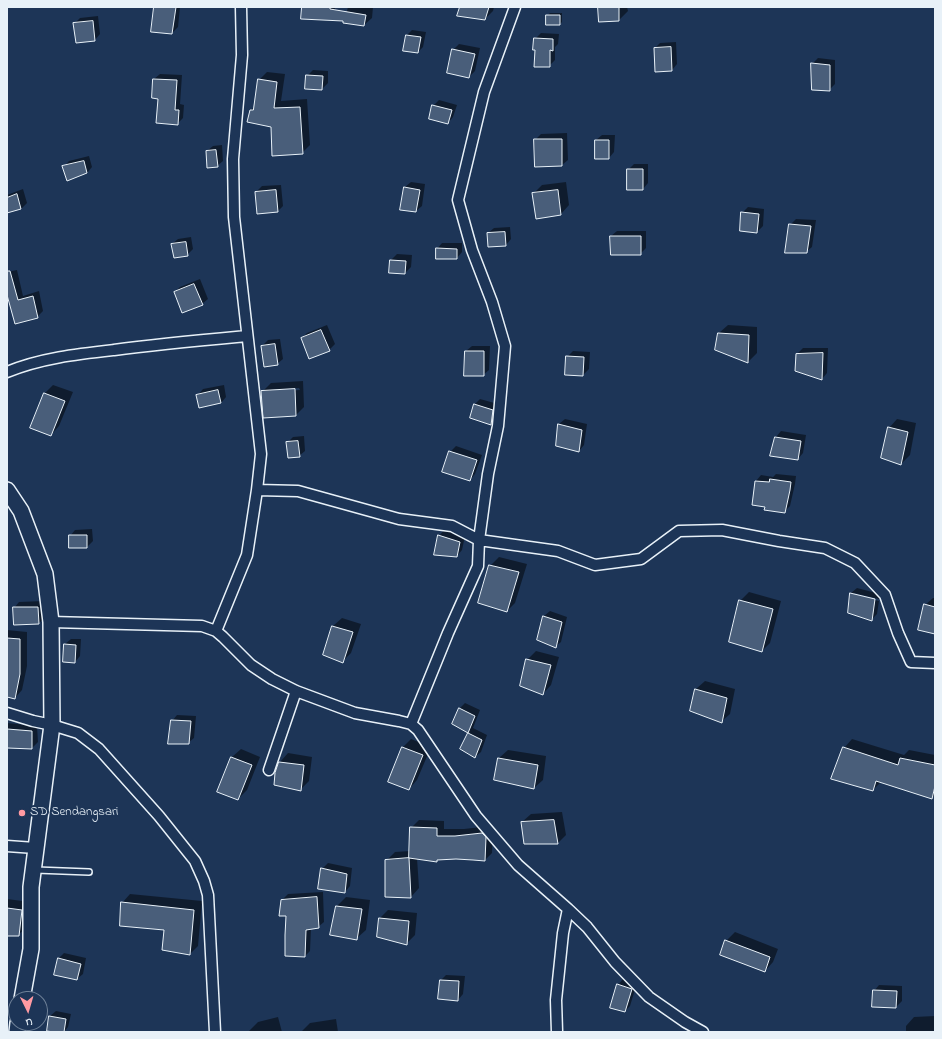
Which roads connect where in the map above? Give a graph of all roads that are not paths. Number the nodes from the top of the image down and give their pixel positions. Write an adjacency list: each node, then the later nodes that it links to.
1 (241, 7): 3 (street)
2 (515, 7): 7 (street)
3 (248, 336): 4 (street); 6 (street)
4 (7, 372)
5 (7, 490): 8 (street)
6 (256, 490): 7 (street); 9 (street)
7 (479, 540): 10 (street); 14 (street)
8 (51, 622): 9 (street); 13 (street)
9 (216, 631): 11 (street)
10 (935, 663)
11 (296, 692): 14 (street); 15 (street)
12 (7, 713): 13 (street)
13 (52, 724): 17 (street); 22 (street)
14 (411, 724): 20 (street)
15 (269, 770)
16 (7, 846): 17 (street)
17 (35, 848): 18 (street)
18 (33, 870): 19 (lane); 21 (street)
19 (88, 872)
20 (568, 909): 23 (street); 24 (street)
21 (23, 991)
22 (215, 1032)
23 (557, 1032)
24 (703, 1032)

